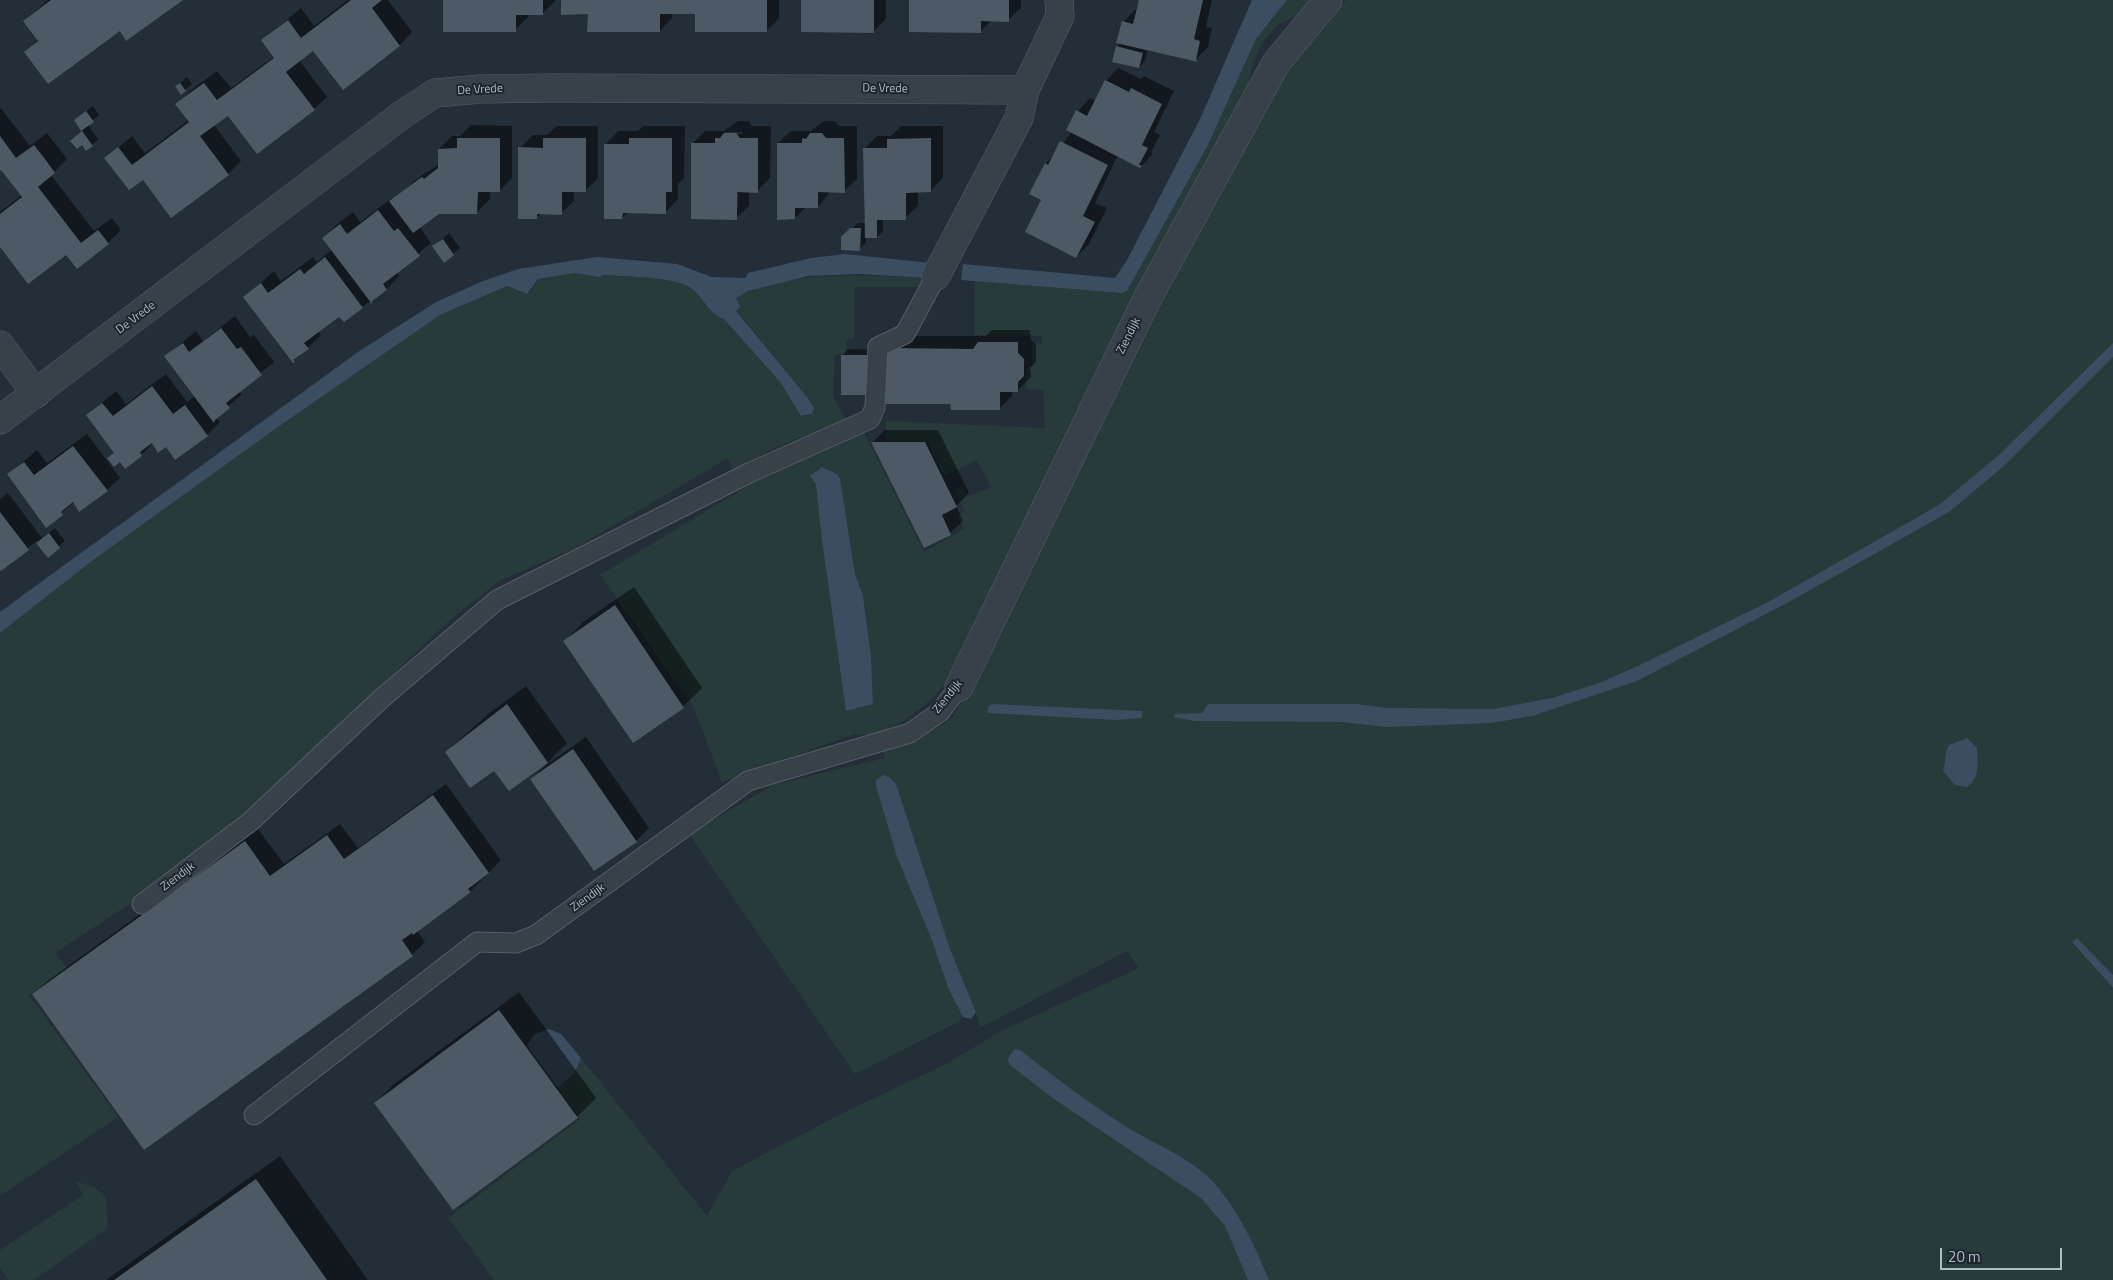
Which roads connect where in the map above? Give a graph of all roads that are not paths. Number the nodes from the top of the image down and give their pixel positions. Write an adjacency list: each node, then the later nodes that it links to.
1 (1059, 0): 3 (street)
2 (1328, 0): 8 (street, Ziendijk)
3 (1025, 90): 4 (street); 6 (street, De Vrede)
4 (936, 276): 9 (lane, Ziendijk)
5 (0, 344): 6 (street)
6 (36, 394): 7 (street, De Vrede)
7 (0, 420)
8 (959, 687): 10 (lane, Ziendijk)
9 (142, 904)
10 (254, 1115)

